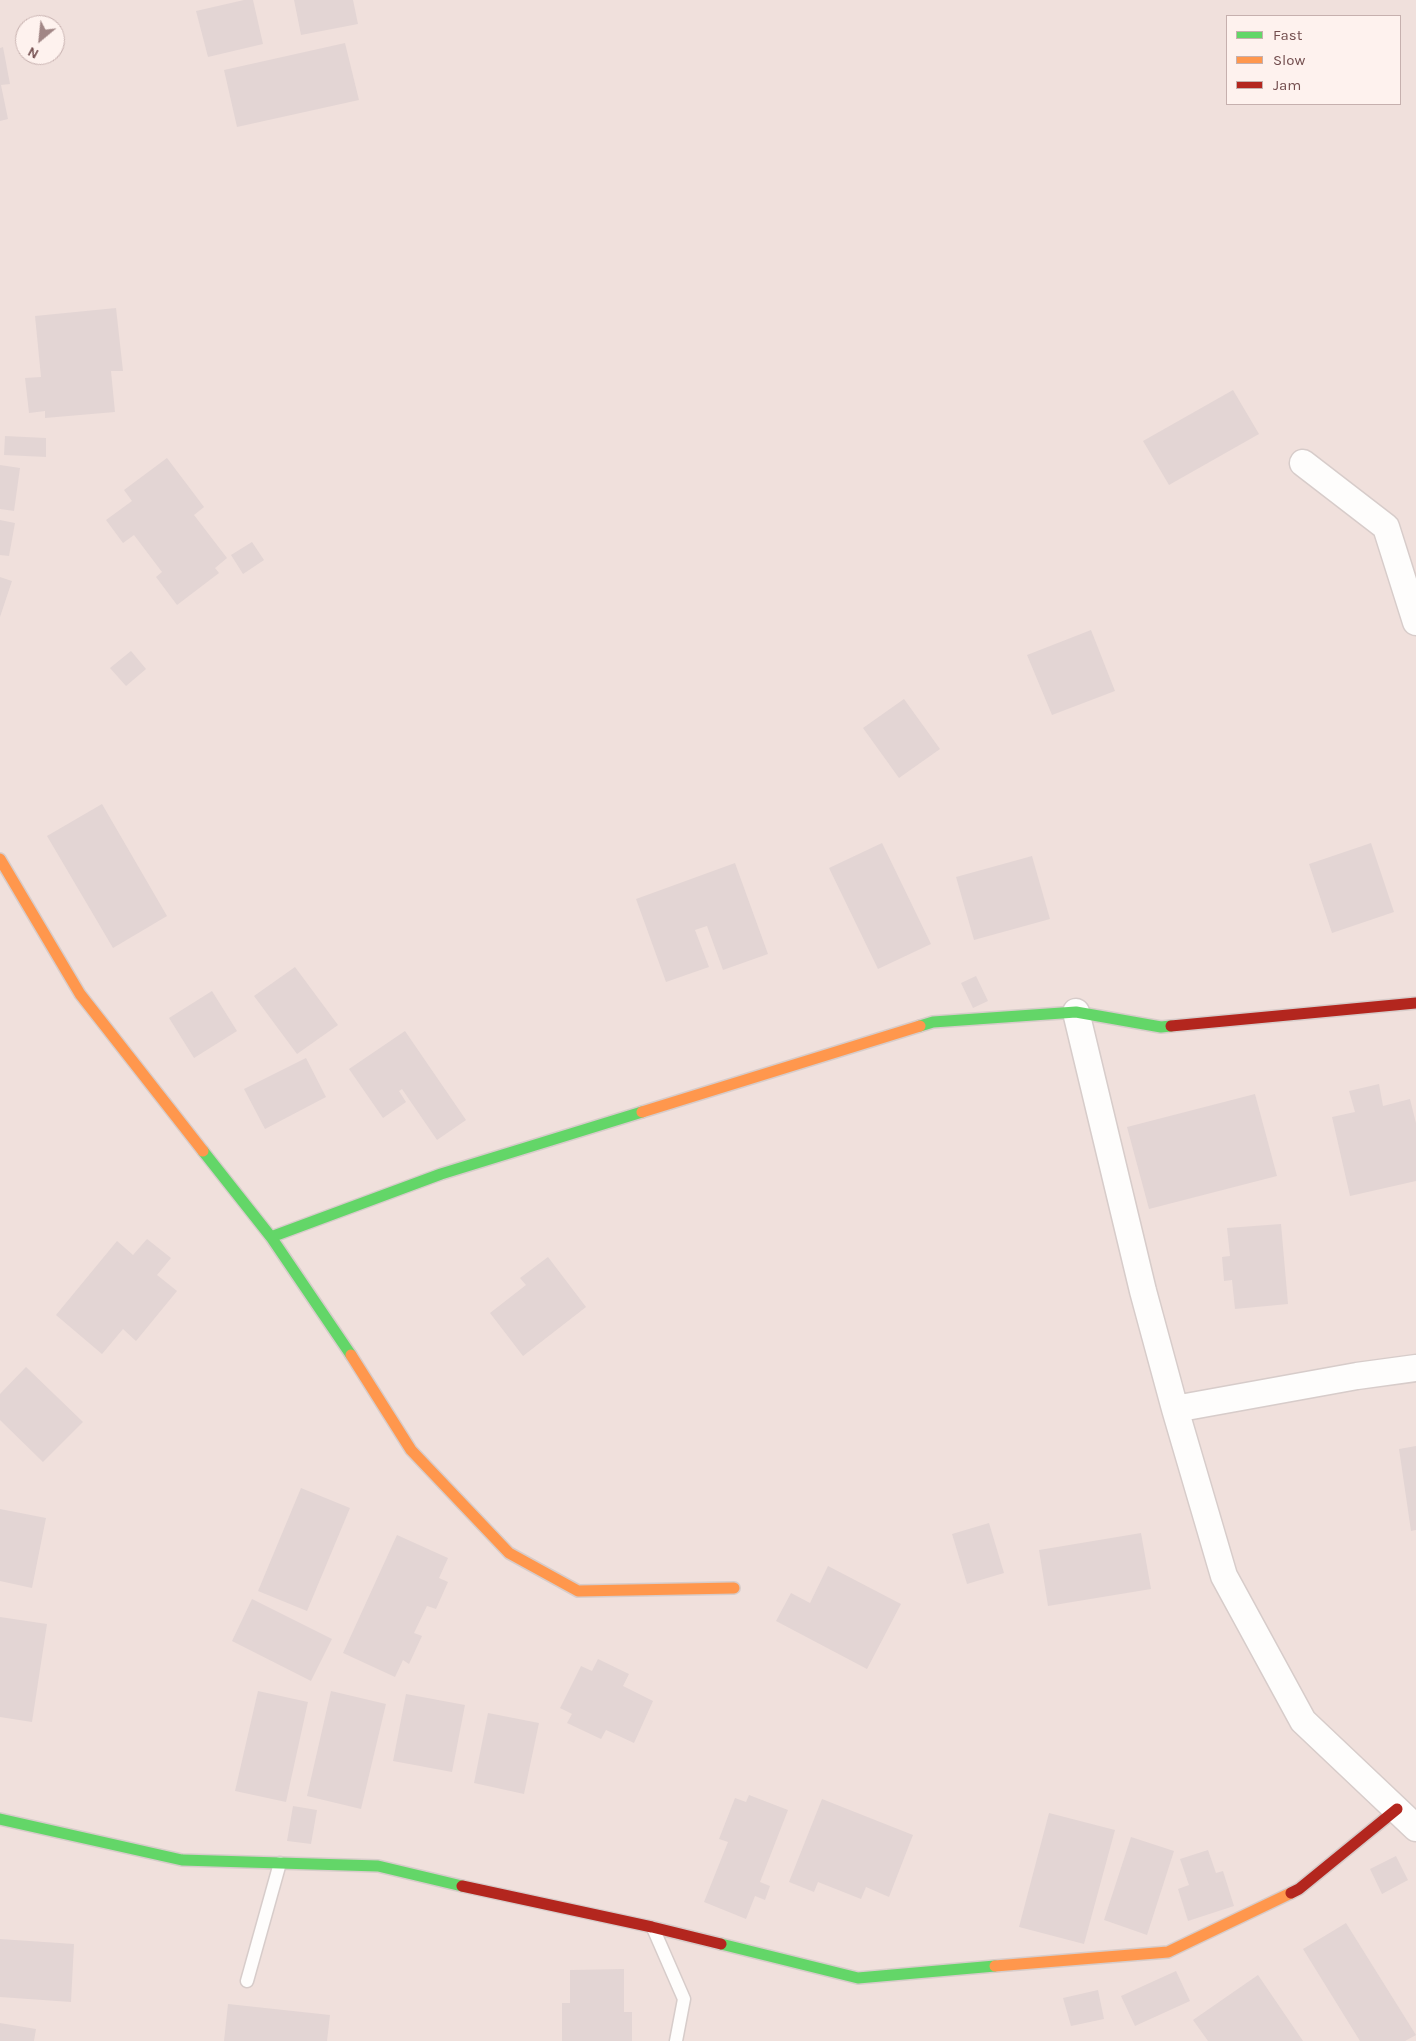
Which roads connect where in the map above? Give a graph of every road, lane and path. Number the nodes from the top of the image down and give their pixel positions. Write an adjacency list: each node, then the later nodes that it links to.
1 (1304, 463): 2 (street)
2 (1416, 622)
3 (0, 859): 6 (street)
4 (1416, 1003): 5 (street)
5 (1076, 1012): 6 (street); 8 (street)
6 (272, 1237): 9 (street)
7 (1416, 1368): 8 (street)
8 (1175, 1410): 10 (street)
9 (734, 1588)
10 (1397, 1810): 12 (street); 14 (street)
11 (0, 1819): 13 (street)
12 (1416, 1828)
13 (280, 1863): 14 (street); 15 (lane)
14 (652, 1926): 16 (lane)
15 (246, 1981)
16 (676, 2041)

